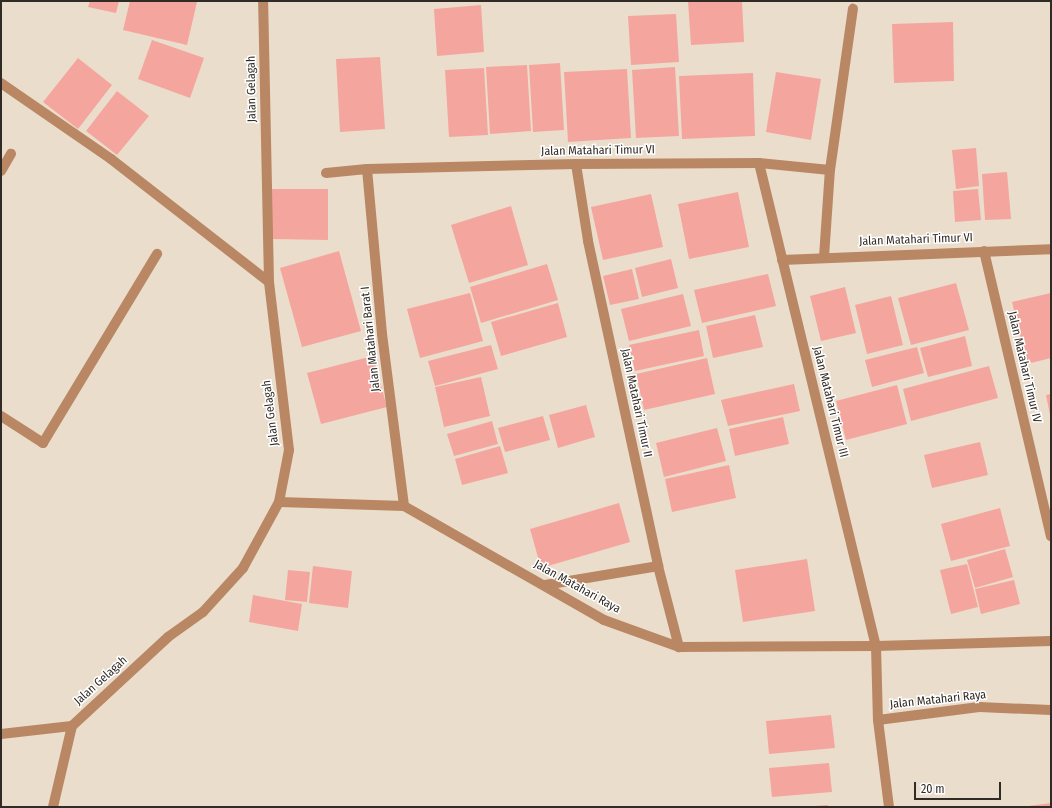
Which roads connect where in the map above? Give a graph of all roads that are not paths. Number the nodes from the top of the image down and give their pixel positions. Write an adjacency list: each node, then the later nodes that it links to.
1 (263, 1): 16 (street, Jalan Gelagah)
2 (853, 9): 8 (street)
3 (1, 82): 16 (street)
4 (11, 154): 9 (street)
5 (759, 163): 6 (street, Jalan Matahari Timur VI); 8 (street, Jalan Matahari Timur VI); 15 (street, Jalan Matahari Timur III)
6 (576, 164): 7 (street, Jalan Matahari Timur VI); 21 (street, Jalan Matahari Timur II)
7 (367, 169): 10 (street, Jalan Matahari Timur VI); 19 (street, Jalan Matahari Barat I)
8 (830, 170): 14 (street)
9 (1, 171)
10 (326, 173)
11 (1051, 249): 12 (street, Jalan Matahari Timur VI)
12 (984, 251): 14 (street, Jalan Matahari Timur VI); 20 (street, Jalan Matahari Timur IV)
13 (157, 254): 17 (street)
14 (824, 257): 15 (street, Jalan Matahari Timur VI)
15 (782, 260): 24 (street, Jalan Matahari Timur III)
16 (269, 282): 18 (street, Jalan Gelagah)
17 (1, 416)
18 (279, 502): 19 (street, Jalan Matahari Raya); 28 (street, Jalan Gelagah)
19 (404, 506): 22 (street, Jalan Matahari Raya)
20 (1051, 536)
21 (658, 566): 22 (street); 25 (street, Jalan Matahari Timur II)
22 (545, 585): 25 (street, Jalan Matahari Raya)
23 (1051, 641): 24 (street, Jalan Matahari Raya)
24 (876, 646): 25 (street, Jalan Matahari Raya); 27 (street, Jalan Matahari Raya)
25 (679, 647)
26 (1051, 710): 27 (street, Jalan Matahari Raya)
27 (878, 720): 31 (street)
28 (72, 726): 29 (street); 30 (street)
29 (1, 734)
30 (52, 807)
31 (889, 807)

